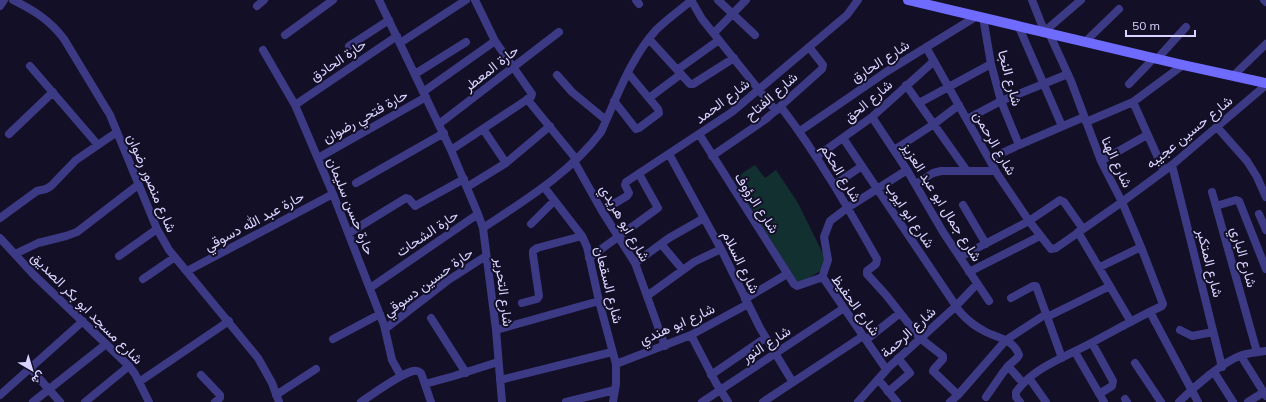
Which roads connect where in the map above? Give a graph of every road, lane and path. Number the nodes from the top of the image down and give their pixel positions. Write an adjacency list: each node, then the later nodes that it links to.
1 (4, 0): 15 (street)
2 (12, 0): 79 (street, شارع منصور رضوان)
3 (264, 0): 16 (street)
4 (333, 0): 25 (street)
5 (380, 0): 20 (street, شارع التحرير)
6 (466, 0): 28 (street, حارة الحادق)
7 (475, 0): 30 (street)
8 (692, 0): 27 (street, شارع الحكم); 29 (street)
9 (718, 0): 18 (street)
10 (746, 0): 18 (street)
11 (858, 0): 35 (street, شارع الحمد)
12 (908, 0): 19 (main road)
13 (1033, 0): 24 (street, شارع الهنا)
14 (1081, 0): 24 (street)
15 (0, 6)
16 (258, 6)
17 (1119, 9): 32 (street)
18 (733, 14): 26 (street); 27 (street)
19 (980, 17): 21 (main road); 36 (street, شارع الحارق); 41 (street, شارع النجا)
20 (389, 20): 28 (street, شارع التحرير); 34 (street)
21 (1018, 25): 24 (main road); 51 (street)
22 (1186, 27): 39 (street)
23 (558, 32): 44 (street, حارة المعطر)
24 (1046, 32): 32 (main road); 48 (street, شارع الهنا)
25 (285, 35)
26 (755, 35)
27 (717, 36): 38 (street, شارع الحكم); 45 (street)
28 (398, 39): 47 (street, شارع التحرير); 65 (street, حارة الحادق)
29 (649, 39): 45 (street); 46 (street)
30 (495, 41): 44 (street); 58 (street, حارة فتحي رضوان)
31 (466, 42): 47 (street)
32 (1085, 42): 39 (main road)
33 (1266, 44): 50 (street)
34 (349, 46)
35 (809, 47): 56 (street, شارع الحمد); 67 (street, شارع الفتاح)
36 (926, 48): 40 (street, شارع الرحمن); 78 (street, شارع الحارق)
37 (263, 50): 65 (street, حارة حسن سليمان)
38 (734, 58): 45 (street); 56 (street, شارع الحكم)
39 (1156, 58): 42 (main road); 52 (street)
40 (934, 61): 54 (street, شارع الحق); 55 (street, شارع الرحمن)
41 (991, 64): 55 (street); 62 (street, شارع النجا)
42 (1183, 65): 50 (main road); 63 (street)
43 (30, 66): 57 (street)
44 (512, 67): 60 (street); 72 (street, حارة المعطر)
45 (679, 72): 59 (street)
46 (628, 73): 59 (street); 61 (street)
47 (415, 74): 58 (street, شارع التحرير)
48 (1068, 74): 51 (street); 70 (street, شارع الهنا)
49 (557, 75): 71 (street)
50 (1233, 76): 53 (main road)
51 (1043, 84): 62 (street); 75 (street)
52 (1129, 84)
53 (1266, 84): 76 (street, شارع حسين عجيبه)
54 (906, 85): 64 (street); 68 (street, شارع الحق)
55 (948, 87): 64 (street); 66 (street, شارع الرحمن)
56 (760, 90): 67 (street, شارع الحكم); 82 (street, شارع الحمد)
57 (53, 92): 81 (street); 86 (street)
58 (425, 94): 72 (street, شارع التحرير); 91 (street, حارة فتحي رضوان)
59 (648, 98): 61 (street)
60 (527, 99): 74 (street, شارع ابو هريدي); 77 (street)
61 (614, 101): 71 (street)
62 (1001, 101): 69 (street); 85 (street, شارع النجا)
63 (1133, 102): 70 (street); 83 (street)
64 (919, 103): 73 (street)
65 (295, 105): 91 (street, حارة حسن سليمان)
66 (959, 106): 69 (street, شارع الرحمن); 73 (street)
67 (779, 109): 78 (street, شارع الحكم); 90 (street, شارع الفتاح)
68 (872, 117): 84 (street, شارع الحق); 88 (street, شارع جمال ابو عبد العزيز)
69 (966, 119): 93 (street, شارع الرحمن)
70 (1085, 119): 75 (street); 95 (street, شارع الهنا)
71 (606, 120): 94 (street)
72 (439, 124): 80 (street, شارع التحرير)
73 (934, 124): 88 (street); 100 (street)
74 (550, 126): 94 (street, شارع ابو هريدي); 96 (street)
75 (1062, 126): 85 (street)
76 (1217, 127): 97 (street, شارع حسين عجيبه); 114 (street)
77 (483, 129): 87 (street); 96 (street)
78 (800, 131): 92 (street, شارع الحكم)
79 (117, 132): 86 (street); 107 (street, شارع منصور رضوان)
80 (444, 133): 87 (street, شارع التحرير); 105 (street)
81 (9, 134)
82 (699, 134): 89 (street, شارع الحمد); 90 (street, شارع الرؤوف)
83 (1147, 135): 95 (street); 102 (street)
84 (844, 138): 92 (street, شارع الحق); 98 (street, شارع ابو ايوب)
85 (1019, 144): 93 (street)
86 (98, 145): 123 (street)
87 (452, 150): 104 (street, شارع التحرير)
88 (894, 150): 99 (street, شارع جمال ابو عبد العزيز)
89 (669, 154): 103 (street, شارع الحمد); 124 (street, شارع السلام)
90 (712, 156): 153 (street, شارع الرؤوف)
91 (318, 158): 113 (street, حارة حسن سليمان)
92 (816, 158): 108 (street, شارع الحكم)
93 (989, 159): 101 (street, شارع الرحمن)
94 (575, 160): 109 (street); 120 (street, شارع ابو هريدي)
95 (1101, 161): 116 (street, شارع الهنا)
96 (506, 163): 110 (street)
97 (1172, 165): 102 (street, شارع حسين عجيبه); 179 (street, شارع المتكبر)
98 (862, 166): 108 (street); 111 (street, شارع ابو ايوب)
99 (907, 170): 106 (street, شارع جمال ابو عبد العزيز); 111 (street)
100 (967, 171): 101 (street); 106 (street)
101 (995, 171): 125 (street, شارع الرحمن)
102 (1164, 171): 116 (street, شارع حسين عجيبه)
103 (639, 174): 120 (street, شارع الحمد); 134 (street)
104 (464, 179): 110 (street, شارع التحرير); 131 (street)
105 (356, 183)
106 (916, 184): 145 (street, شارع جمال ابو عبد العزيز)
107 (138, 185): 128 (street, شارع منصور رضوان); 141 (street)
108 (834, 185): 119 (street, شارع الحكم)
109 (544, 187): 115 (street, شارع السقعان); 127 (street)
110 (467, 188): 121 (street, شارع التحرير)
111 (877, 189): 119 (street); 166 (street, شارع ابو ايوب)
112 (1212, 192): 118 (street, شارع الباري)
113 (333, 194): 131 (street, حارة حسن سليمان); 151 (street, حارة عبد الله دسوقي)
114 (1266, 197)
115 (554, 200): 126 (street); 132 (street, شارع السقعان)
116 (1122, 202): 130 (street, شارع حسين عجيبه); 138 (street, شارع الهنا)
117 (962, 205): 137 (street)
118 (1216, 206): 148 (street); 192 (street, شارع الباري)
119 (847, 208): 154 (street); 169 (street, شارع الحكم)
120 (602, 211): 134 (street, شارع ابو هريدي)
121 (478, 214): 127 (street, شارع التحرير); 159 (street, حارة الشحات)
122 (1259, 214): 129 (street)
123 (0, 218)
124 (704, 218): 136 (street); 140 (street, شارع السلام)
125 (1029, 222): 130 (street); 133 (street, شارع الرحمن); 137 (street)
126 (531, 224)
127 (483, 228): 143 (street, شارع التحرير)
128 (157, 229): 142 (street); 144 (street, شارع منصور رضوان)
129 (1266, 230)
130 (1081, 231): 139 (street, شارع حسين عجيبه); 149 (street)
131 (349, 233): 159 (street, حارة حسن سليمان)
132 (582, 236): 146 (street, شارع السقعان); 165 (street)
133 (1040, 236): 139 (street, شارع الرحمن); 152 (street)
134 (618, 237): 146 (street); 147 (street, شارع ابو هريدي)
135 (0, 238): 141 (street, شارع مسجد ابو بكر الصديق)
136 (661, 244): 147 (street); 150 (street)
137 (986, 244): 145 (street)
138 (1141, 247): 149 (street); 168 (street, شارع الهنا)
139 (1049, 248)
140 (721, 249): 150 (street); 164 (street, شارع السلام)
141 (15, 254): 173 (street, شارع مسجد ابو بكر الصديق)
142 (118, 256)
143 (486, 256): 176 (street, حارة حسين دسوقي); 177 (street, شارع التحرير)
144 (175, 257): 151 (street, شارع منصور رضوان); 155 (street)
145 (960, 257): 152 (street, شارع جمال ابو عبد العزيز)
146 (589, 258): 162 (street, شارع السقعان)
147 (635, 263): 160 (street, شارع ابو هريدي)
148 (1265, 263)
149 (1100, 267): 158 (street)
150 (683, 270): 160 (street)
151 (187, 271): 174 (street, شارع منصور رضوان)
152 (970, 272): 157 (street, شارع جمال ابو عبد العزيز)
153 (788, 274): 156 (street, شارع الرؤوف); 164 (street, شارع ابو هندي)
154 (822, 278): 156 (street, شارع الحفيظ); 167 (street, شارع الحفيظ)
155 (143, 279)
156 (794, 284)
157 (978, 284): 163 (street, شارع جمال ابو عبد العزيز); 166 (street, شارع الرحمة)
158 (1110, 286): 171 (street); 175 (street)
159 (370, 288): 170 (street, حارة حسن سليمان)
160 (647, 296): 188 (street, شارع ابو هريدي)
161 (1011, 298): 171 (street)
162 (599, 301): 177 (street); 190 (street, شارع السقعان)
163 (989, 301)
164 (746, 302): 180 (street, شارع ابو هندي); 181 (street, شارع السلام)
165 (522, 303)
166 (955, 306): 183 (street, شارع الرحمة); 185 (street, شارع ابو ايوب)
167 (844, 308): 182 (street, شارع الحفيظ); 193 (street, شارع النور)
168 (1150, 312): 175 (street); 220 (street)
169 (900, 313): 182 (street); 183 (street)
170 (380, 314): 176 (street, حارة حسن سليمان); 184 (street)
171 (1047, 316): 185 (street); 196 (street)
172 (431, 318): 207 (street)
173 (83, 321): 187 (street, شارع مسجد ابو بكر الصديق); 203 (street)
174 (229, 321): 215 (street); 227 (street, شارع منصور رضوان)
175 (1131, 322): 186 (street)
176 (385, 329): 210 (street, حارة حسن سليمان)
177 (496, 330): 197 (street, شارع التحرير)
178 (1180, 330): 179 (street)
179 (1213, 332): 202 (street, شارع المتكبر)
180 (691, 335): 188 (street, شارع ابو هندي); 209 (street)
181 (765, 338): 193 (street, شارع السلام); 209 (street)
182 (864, 338): 205 (street, شارع الحفيظ); 213 (street)
183 (920, 338): 195 (street, شارع الرحمة); 225 (street)
184 (333, 339)
185 (1006, 340): 201 (street); 225 (street)
186 (1092, 343): 191 (street); 222 (street)
187 (106, 344): 200 (street, شارع مسجد ابو بكر الصديق); 217 (street)
188 (665, 346): 199 (street, شارع ابو هندي)
189 (1266, 351): 192 (street)
190 (612, 352): 199 (street, شارع السقعان); 212 (street)
191 (1075, 352): 196 (street); 222 (street)
192 (1257, 352): 194 (street)
193 (774, 354): 213 (street, شارع السلام); 219 (street, شارع النور)
194 (1241, 356): 202 (street); 223 (street)
195 (898, 358): 205 (street, شارع الرحمة); 221 (street)
196 (1062, 358): 214 (street)
197 (498, 362): 207 (street); 212 (street, شارع التحرير)
198 (1135, 363): 247 (street)
199 (616, 364): 218 (street, شارع السقعان)
200 (129, 366): 215 (street, شارع مسجد ابو بكر الصديق); 230 (street)
201 (1008, 366): 214 (street); 226 (street)
202 (1222, 367): 206 (street)
203 (30, 368): 217 (street); 224 (street)
204 (316, 369): 227 (street)
205 (886, 369): 211 (street, شارع الرحمة)
206 (1214, 372): 220 (street); 250 (street)
207 (466, 373): 216 (street)
208 (201, 375): 232 (street)
209 (711, 375): 219 (street)
210 (401, 376): 216 (street); 233 (street)
211 (878, 379): 221 (street); 241 (street, شارع الرحمة)
212 (500, 380): 235 (street, شارع التحرير)
213 (792, 381): 240 (street)
214 (1026, 381): 244 (street); 245 (street)
215 (139, 382): 231 (street, شارع مسجد ابو بكر الصديق)
216 (425, 384): 234 (street)
217 (49, 389): 228 (street); 229 (street)
218 (615, 390): 236 (street); 237 (street, شارع السقعان)
219 (720, 390): 238 (street, شارع النور); 239 (street)
220 (1191, 391): 248 (street); 249 (street)
221 (888, 392): 242 (street)
222 (1099, 394): 246 (street)
223 (1265, 394): 251 (street)
224 (0, 395)
225 (958, 395): 243 (street)
226 (986, 397)
227 (278, 398)
228 (33, 402)
229 (60, 402)
230 (85, 402)
231 (149, 402)
232 (215, 402)
233 (361, 402)
234 (431, 402)
235 (502, 402)
236 (566, 402)
237 (613, 402)
238 (702, 402)
239 (728, 402)
240 (763, 402)
241 (858, 402)
242 (897, 402)
243 (950, 402)
244 (1020, 402)
245 (1046, 402)
246 (1104, 402)
247 (1161, 402)
248 (1180, 402)
249 (1198, 402)
250 (1233, 402)
251 (1248, 402)

